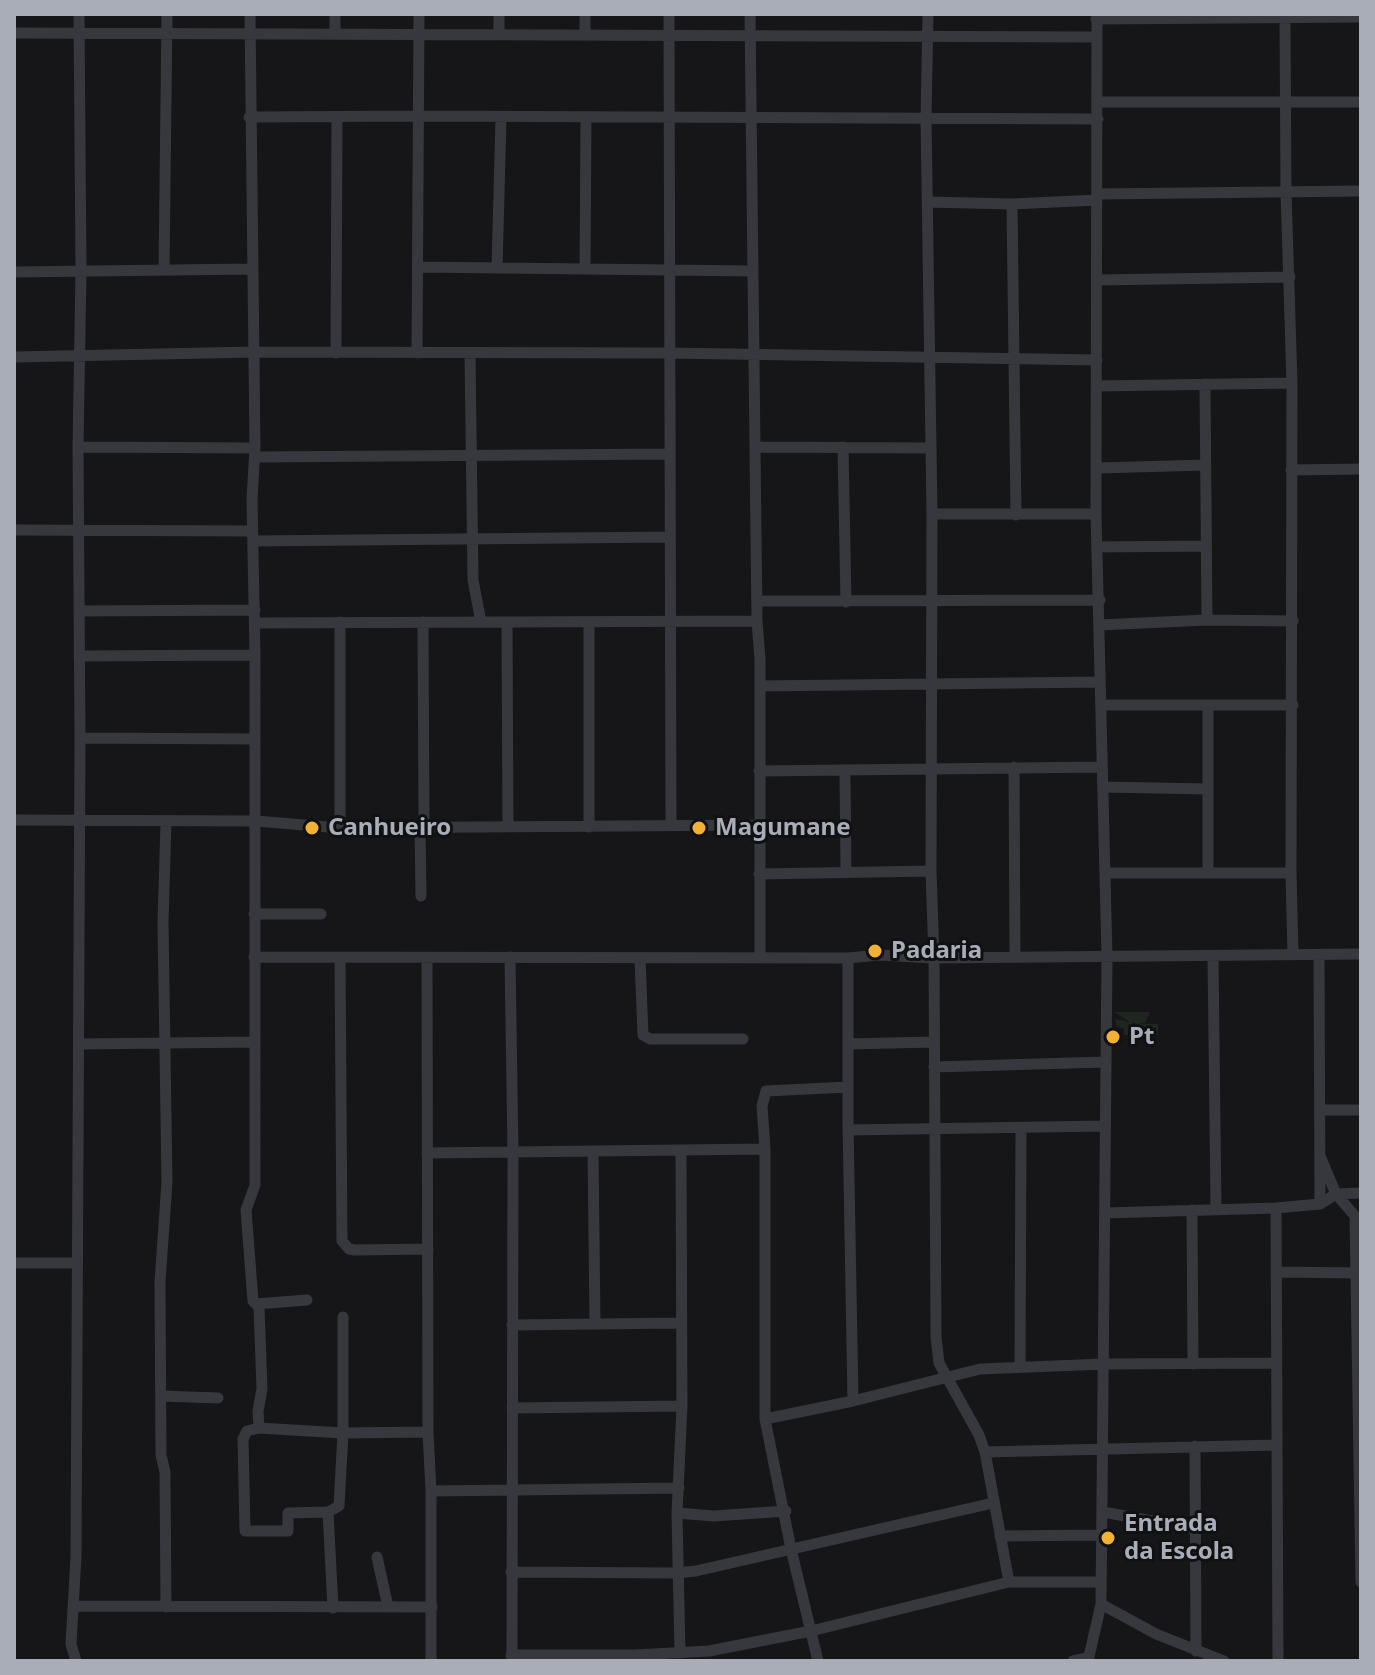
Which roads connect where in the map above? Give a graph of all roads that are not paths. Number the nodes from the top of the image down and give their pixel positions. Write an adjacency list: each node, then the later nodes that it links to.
1 (79, 14): 16 (street)
2 (167, 14): 17 (street)
3 (250, 14): 18 (street)
4 (335, 14): 20 (street)
5 (419, 14): 21 (street)
6 (499, 14): 22 (street)
7 (585, 14): 23 (street)
8 (669, 14): 24 (street)
9 (750, 14): 25 (street)
10 (928, 14): 26 (street)
11 (1183, 15): 12 (street); 13 (street)
12 (1096, 16): 27 (street)
13 (1267, 16): 15 (street)
14 (1356, 16): 15 (street)
15 (1285, 17): 29 (street)
16 (79, 32): 17 (street); 19 (street); 51 (street)
17 (167, 32): 18 (street); 50 (street)
18 (249, 32): 20 (street); 32 (street)
19 (14, 33)
20 (335, 33): 21 (street)
21 (418, 33): 22 (street); 31 (street)
22 (499, 34): 23 (street)
23 (585, 34): 24 (street)
24 (669, 35): 25 (street); 38 (street)
25 (750, 35): 26 (street); 34 (street)
26 (927, 35): 27 (street); 35 (street)
27 (1097, 37): 28 (street)
28 (1098, 102): 29 (street); 39 (street)
29 (1285, 102): 30 (street); 41 (street)
30 (1361, 102)
31 (419, 116): 33 (street); 36 (street); 45 (street)
32 (249, 117): 33 (street); 47 (street)
33 (337, 117): 57 (street)
34 (752, 117): 35 (street); 38 (street); 52 (street)
35 (926, 117): 39 (street); 43 (street)
36 (501, 118): 37 (street); 46 (street)
37 (586, 118): 38 (street); 48 (street)
38 (668, 118): 49 (street)
39 (1098, 119): 42 (street)
40 (1361, 191): 41 (street)
41 (1286, 192): 42 (street); 54 (street)
42 (1097, 197): 44 (street); 55 (street)
43 (928, 202): 44 (street); 63 (street)
44 (1012, 204): 65 (street)
45 (418, 267): 46 (street); 58 (street)
46 (497, 268): 48 (street)
47 (251, 269): 50 (street); 56 (street)
48 (585, 269): 49 (street)
49 (669, 269): 52 (street); 60 (street)
50 (164, 270): 51 (street)
51 (81, 271): 53 (street); 62 (street)
52 (753, 271): 61 (street)
53 (14, 272)
54 (1290, 277): 55 (street); 67 (street)
55 (1097, 280): 66 (street)
56 (254, 352): 57 (street); 62 (street); 74 (street)
57 (336, 353): 58 (street)
58 (417, 353): 59 (street)
59 (470, 353): 60 (street); 76 (street)
60 (670, 353): 61 (street); 75 (street)
61 (755, 355): 63 (street); 71 (street)
62 (79, 356): 64 (street); 70 (street)
63 (930, 356): 65 (street); 73 (street)
64 (14, 357)
65 (1015, 359): 66 (street); 83 (street)
66 (1097, 360): 69 (street)
67 (1292, 383): 68 (street); 80 (street)
68 (1205, 384): 69 (street); 77 (street)
69 (1097, 386): 78 (street)
70 (78, 447): 74 (street); 85 (street)
71 (755, 447): 72 (street); 92 (street)
72 (843, 447): 73 (street); 94 (street)
73 (931, 448): 81 (street)
74 (255, 452): 76 (street); 86 (street)
75 (670, 454): 76 (street); 87 (street)
76 (473, 455): 88 (street)
77 (1206, 465): 78 (street); 89 (street)
78 (1098, 468): 82 (street)
79 (1361, 469): 80 (street)
80 (1291, 470): 100 (street)
81 (932, 514): 83 (street); 93 (street)
82 (1096, 514): 83 (street); 90 (street)
83 (1016, 515)
84 (14, 530): 85 (street)
85 (78, 531): 86 (street); 95 (street)
86 (252, 536): 88 (street); 96 (street)
87 (670, 537): 88 (street); 98 (street)
88 (473, 539): 103 (street)
89 (1206, 546): 90 (street); 97 (street)
90 (1097, 547): 91 (street)
91 (1100, 600): 93 (street); 106 (street)
92 (757, 601): 94 (street); 99 (street)
93 (932, 601): 94 (street); 110 (street)
94 (846, 602)
95 (79, 611): 96 (street); 108 (street)
96 (255, 616): 101 (street); 107 (street)
97 (1207, 620): 100 (street); 106 (street)
98 (671, 621): 99 (street); 105 (street); 128 (street)
99 (757, 621): 111 (street)
100 (1293, 621): 114 (street)
101 (340, 622): 102 (street); 133 (street)
102 (423, 622): 103 (street); 130 (street)
103 (481, 622): 104 (street)
104 (507, 622): 105 (street); 131 (street)
105 (589, 622): 132 (street)
106 (1099, 625): 109 (street)
107 (255, 655): 108 (street); 116 (street)
108 (79, 656): 115 (street)
109 (1099, 682): 110 (street); 112 (street)
110 (933, 685): 111 (street); 119 (street)
111 (760, 686): 120 (street)
112 (1101, 705): 113 (street); 118 (street)
113 (1208, 705): 114 (street); 123 (street)
114 (1293, 705): 138 (street)
115 (80, 738): 116 (street); 126 (street)
116 (255, 739): 125 (street)
117 (1014, 767): 118 (street); 119 (street); 146 (street)
118 (1102, 767): 122 (street)
119 (932, 770): 121 (street); 134 (street)
120 (759, 771): 121 (street); 129 (street)
121 (845, 772): 135 (street)
122 (1104, 787): 123 (street); 136 (street)
123 (1207, 789): 137 (street)
124 (14, 820): 126 (street)
125 (256, 821): 127 (street); 133 (street); 141 (street)
126 (80, 822): 127 (street); 160 (street)
127 (166, 822): 161 (street)
128 (671, 825): 129 (street); 132 (street)
129 (758, 825): 139 (street)
130 (422, 827): 131 (street); 133 (street); 140 (street)
131 (508, 827): 132 (street)
132 (589, 827)
133 (340, 828)
134 (931, 871): 135 (street); 156 (street)
135 (846, 872): 139 (street)
136 (1105, 873): 137 (street); 147 (street)
137 (1208, 873): 138 (street)
138 (1291, 873): 144 (street)
139 (759, 874): 151 (street)
140 (421, 896)
141 (254, 914): 142 (street); 149 (street)
142 (321, 914)
143 (1361, 954): 145 (street)
144 (1293, 955): 145 (street); 148 (street)
145 (1319, 955): 166 (street)
146 (1015, 956): 147 (street); 156 (street)
147 (1107, 956): 148 (street); 163 (street)
148 (1213, 956): 182 (street)
149 (254, 957): 152 (street); 158 (street)
150 (510, 957): 153 (street); 154 (street); 176 (street)
151 (760, 957): 154 (street); 155 (street)
152 (340, 958): 153 (street); 185 (street)
153 (427, 958): 175 (street)
154 (640, 958): 157 (street)
155 (848, 958): 156 (street); 162 (street)
156 (934, 958): 159 (street)
157 (743, 1039)
158 (254, 1042): 161 (street); 191 (street)
159 (933, 1042): 162 (street); 164 (street)
160 (79, 1044): 161 (street); 187 (street)
161 (164, 1044): 201 (street)
162 (848, 1044): 165 (street)
163 (1106, 1062): 164 (street); 168 (street)
164 (934, 1067): 171 (street)
165 (848, 1087): 170 (street); 172 (street)
166 (1320, 1110): 167 (street); 177 (street)
167 (1361, 1110)
168 (1105, 1126): 169 (street); 184 (street)
169 (1021, 1128): 171 (street); 199 (street)
170 (848, 1130): 171 (street); 203 (street)
171 (934, 1130): 200 (street)
172 (765, 1149): 174 (street); 206 (street)
173 (593, 1151): 174 (street); 176 (street); 194 (street)
174 (681, 1151): 193 (street)
175 (427, 1153): 176 (street); 185 (street)
176 (513, 1153): 195 (street)
177 (1320, 1156): 179 (street); 180 (street)
178 (1361, 1193): 179 (street)
179 (1336, 1194): 180 (street); 189 (street)
180 (1320, 1204): 181 (street)
181 (1276, 1208): 182 (street); 188 (street)
182 (1216, 1209): 183 (street)
183 (1192, 1210): 184 (street); 198 (street)
184 (1105, 1213): 197 (street)
185 (428, 1249): 208 (street)
186 (14, 1263): 187 (street)
187 (76, 1263): 234 (street)
188 (1277, 1272): 189 (street); 196 (street)
189 (1359, 1273): 214 (street)
190 (307, 1300): 191 (street)
191 (256, 1304): 207 (street)
192 (343, 1317): 209 (street)
193 (680, 1323): 194 (street); 204 (street)
194 (595, 1324): 195 (street)
195 (512, 1325): 205 (street)
196 (1276, 1363): 198 (street); 210 (street)
197 (1104, 1364): 198 (street); 199 (street); 212 (street)
198 (1193, 1364)
199 (1020, 1367): 200 (street)
200 (946, 1378): 203 (street); 213 (street)
201 (161, 1396): 202 (street); 235 (street)
202 (218, 1398)
203 (853, 1401): 206 (street)
204 (682, 1406): 205 (street); 215 (street)
205 (512, 1408): 216 (street)
206 (765, 1419): 219 (street)
207 (259, 1428): 209 (street); 220 (street)
208 (428, 1432): 209 (street); 217 (street)
209 (343, 1433): 220 (street)
210 (1276, 1445): 211 (street); 251 (street)
211 (1195, 1446): 212 (street); 223 (street)
212 (1104, 1448): 213 (street); 221 (street)
213 (985, 1452): 218 (street)
214 (1361, 1455): 232 (street)
215 (679, 1488): 216 (street); 222 (street)
216 (513, 1490): 217 (street); 228 (street)
217 (431, 1491): 237 (street)
218 (993, 1503): 225 (street); 226 (street)
219 (786, 1511): 222 (street); 226 (street)
220 (328, 1512): 238 (street)
221 (1103, 1512): 223 (street); 224 (street)
222 (677, 1513): 229 (street)
223 (1196, 1529): 240 (street)
224 (1103, 1535): 225 (street); 231 (street)
225 (1000, 1536): 230 (street)
226 (791, 1549): 229 (street); 239 (street)
227 (377, 1557): 236 (street)
228 (511, 1572): 229 (street); 243 (street)
229 (677, 1573): 241 (street)
230 (1009, 1582): 231 (street); 239 (street)
231 (1100, 1582): 233 (street)
232 (1361, 1582)
233 (1101, 1604): 240 (street); 245 (street)
234 (74, 1606): 235 (street); 246 (street)
235 (166, 1607): 238 (street)
236 (388, 1607): 237 (street); 238 (street)
237 (432, 1607): 247 (street)
238 (333, 1608)
239 (811, 1631): 242 (street); 248 (street)
240 (1196, 1651): 250 (street)
241 (680, 1653): 242 (street); 244 (street)
242 (710, 1656)
243 (512, 1658): 244 (street)
244 (635, 1658)
245 (1087, 1660): 249 (street)
246 (76, 1661)
247 (431, 1661)
248 (818, 1661)
249 (1073, 1661)
250 (1224, 1661)
251 (1278, 1661)

